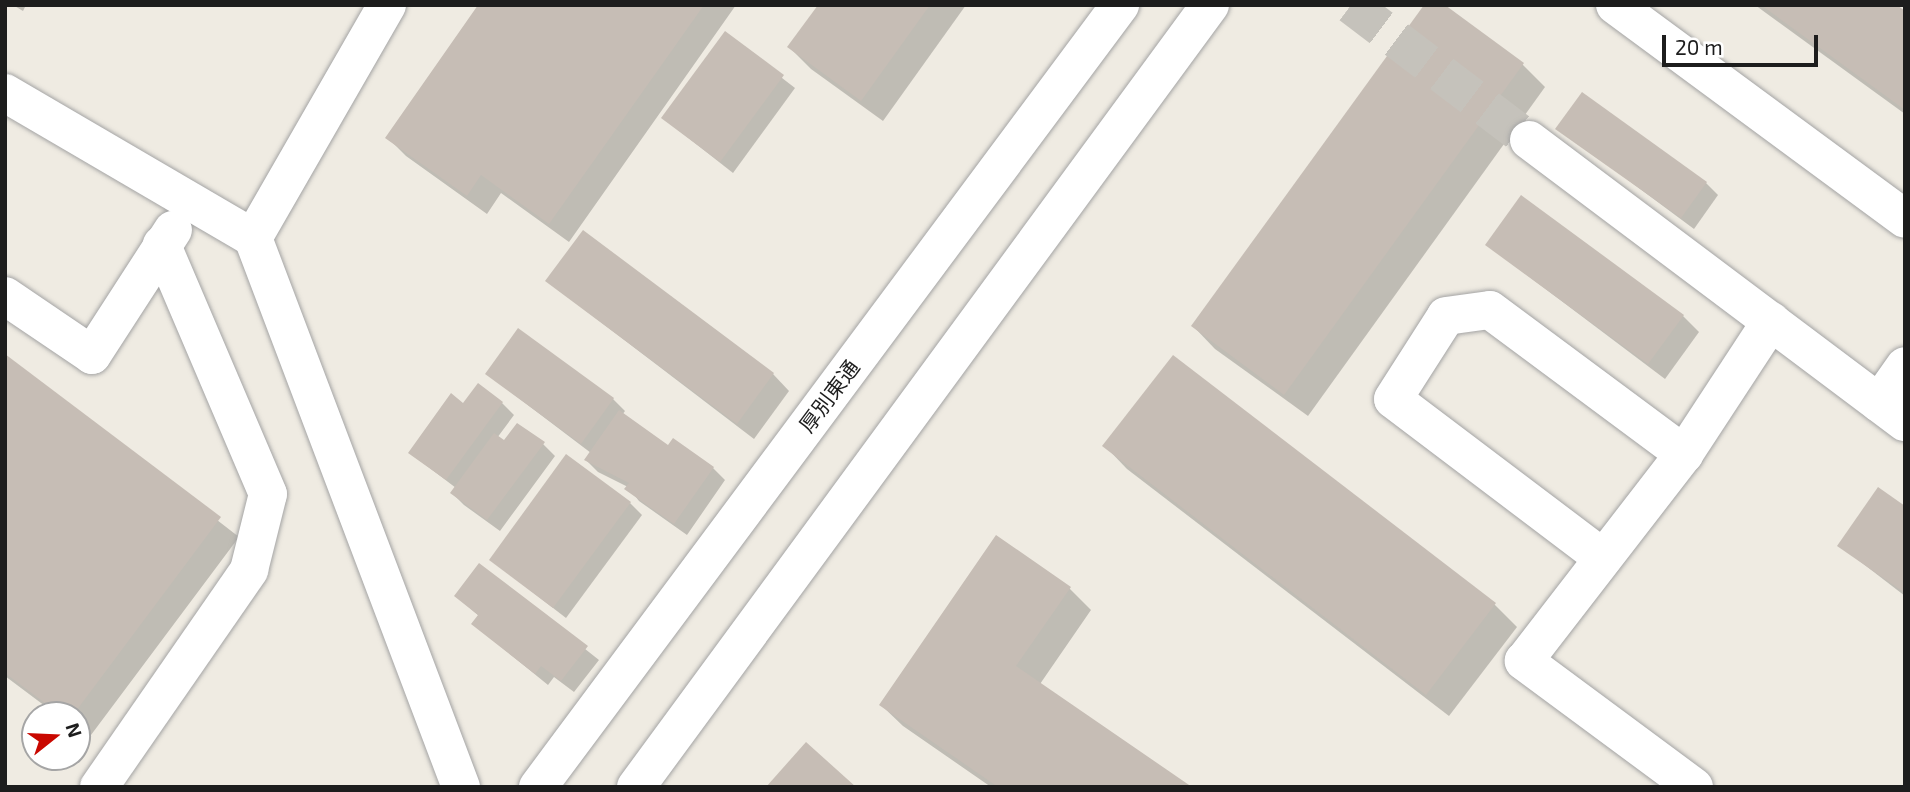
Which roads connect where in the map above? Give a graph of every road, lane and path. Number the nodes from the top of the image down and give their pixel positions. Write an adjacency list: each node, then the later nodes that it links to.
1 (387, 5): 9 (street)
2 (1120, 5): 19 (street, 厚別東通)
3 (1210, 5): 20 (street)
4 (1615, 5): 8 (street)
5 (12, 109): 7 (street)
6 (1529, 140): 12 (street)
7 (191, 204): 9 (street); 10 (street)
8 (1905, 219)
9 (253, 238): 18 (street)
10 (162, 245): 11 (street); 17 (street)
11 (5, 296)
12 (1771, 321): 14 (street); 15 (street)
13 (1905, 366): 14 (street)
14 (1892, 413)
15 (1684, 454): 16 (street); 16 (street)
16 (1603, 558): 21 (street)
17 (99, 787)
18 (461, 787)
19 (538, 787)
20 (636, 787)
21 (1694, 787)

